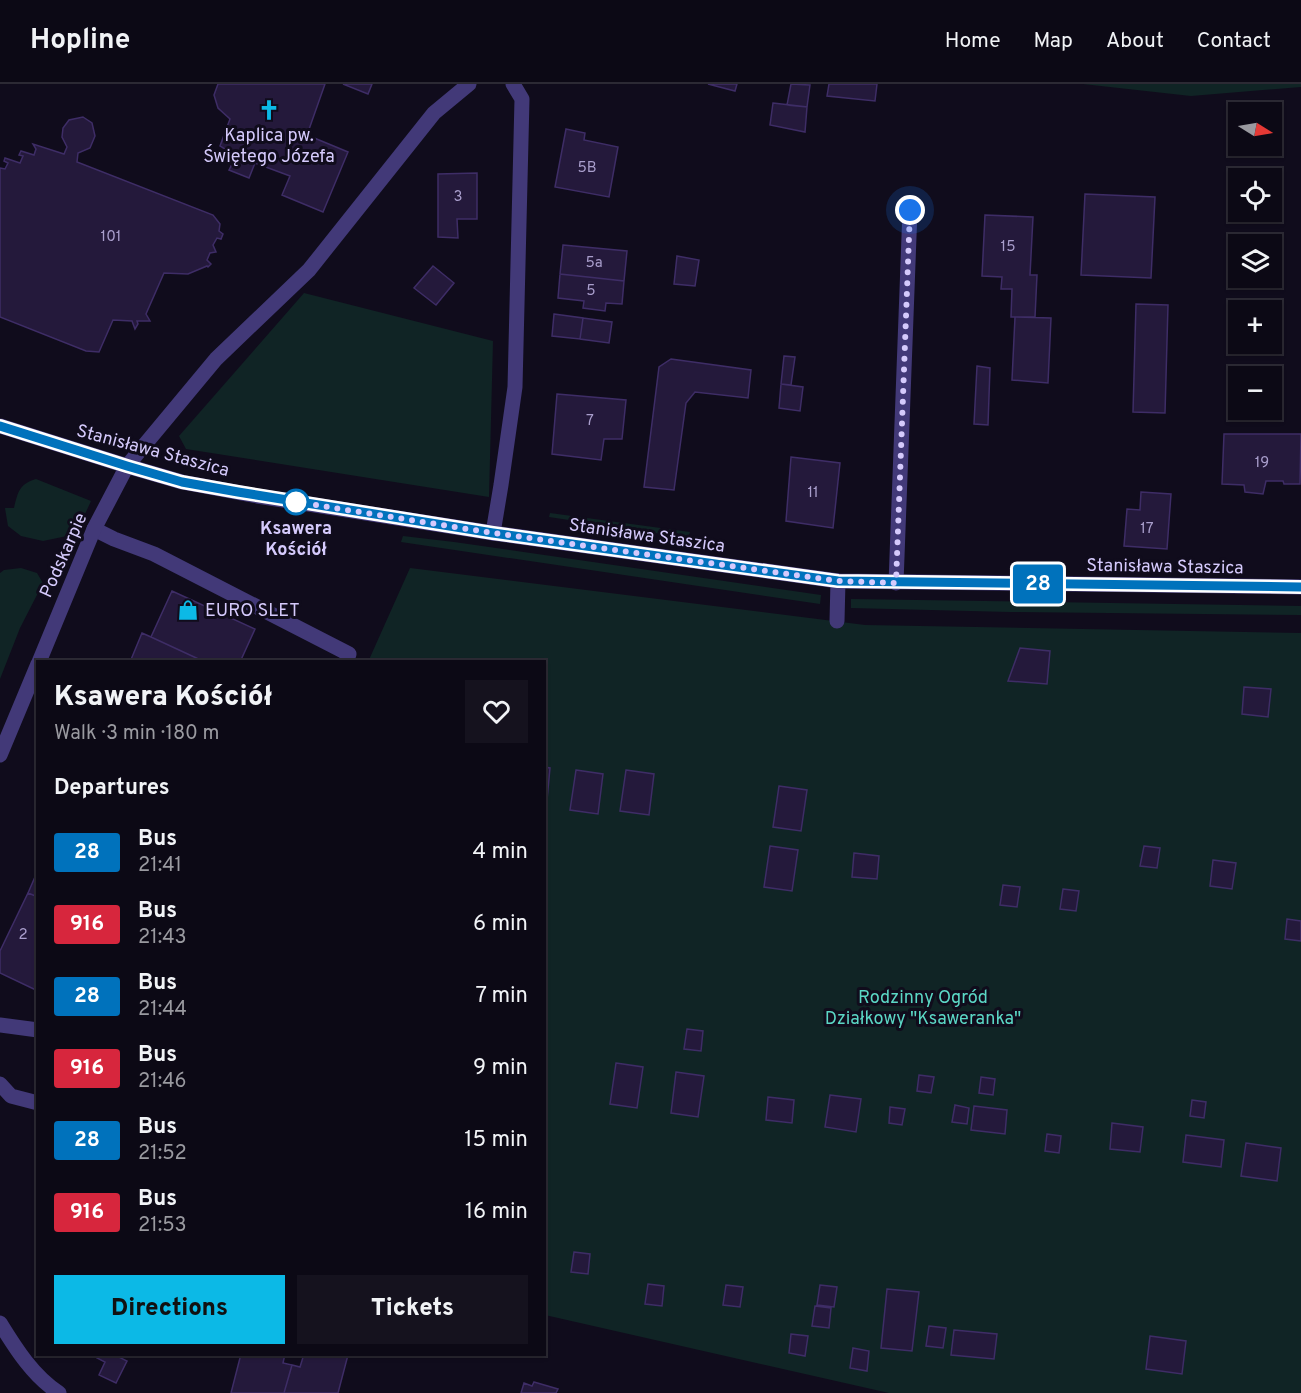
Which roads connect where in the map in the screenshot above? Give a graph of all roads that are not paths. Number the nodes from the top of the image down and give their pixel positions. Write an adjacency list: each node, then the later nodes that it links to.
1 (469, 84): 5 (street, Podskarpie)
2 (513, 84): 7 (street)
3 (910, 210): 9 (street)
4 (0, 428): 5 (street, Stanisława Staszica)
5 (127, 466): 6 (street, Podskarpie); 7 (street, Stanisława Staszica)
6 (94, 529): 12 (street, Podskarpie); 13 (street)
7 (493, 533): 8 (street, Stanisława Staszica)
8 (838, 581): 9 (street, Stanisława Staszica); 11 (street)
9 (896, 583): 10 (street, Stanisława Staszica)
10 (1301, 587)
11 (837, 621)
12 (39, 660)
13 (347, 660)
14 (36, 668): 15 (street, Podskarpie)
15 (0, 755)
16 (1, 1030): 17 (street)
17 (36, 1030)
18 (0, 1084): 19 (street)
19 (36, 1102)
20 (0, 1323): 21 (street)
21 (59, 1393)

